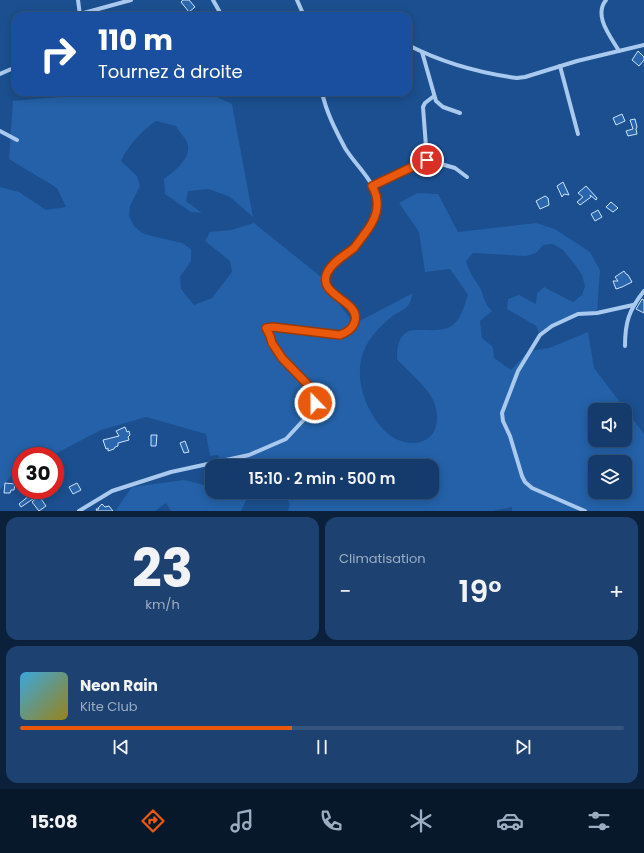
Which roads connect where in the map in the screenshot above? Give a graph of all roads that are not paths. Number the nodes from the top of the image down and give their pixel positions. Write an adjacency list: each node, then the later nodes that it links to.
1 (78, 0): 6 (street)
2 (131, 0): 7 (street)
3 (213, 0): 8 (street)
4 (297, 0): 9 (street)
5 (603, 1): 12 (street)
6 (80, 12)
7 (90, 12)
8 (220, 12)
9 (302, 12)
10 (644, 45): 12 (street)
11 (412, 47): 13 (street)
12 (619, 51): 14 (street)
13 (422, 52): 14 (street); 18 (street)
14 (560, 66): 21 (street)
15 (12, 69): 16 (street)
16 (0, 74)
17 (323, 96): 25 (street)
18 (434, 96): 19 (street); 23 (street)
19 (460, 113)
20 (0, 131): 22 (street)
21 (578, 134)
22 (17, 140)
23 (427, 160): 24 (street); 25 (street)
24 (467, 177)
25 (372, 186): 29 (street)
26 (644, 291): 27 (street)
27 (633, 305): 28 (street); 30 (street)
28 (625, 346)
29 (79, 511)
30 (585, 511)

